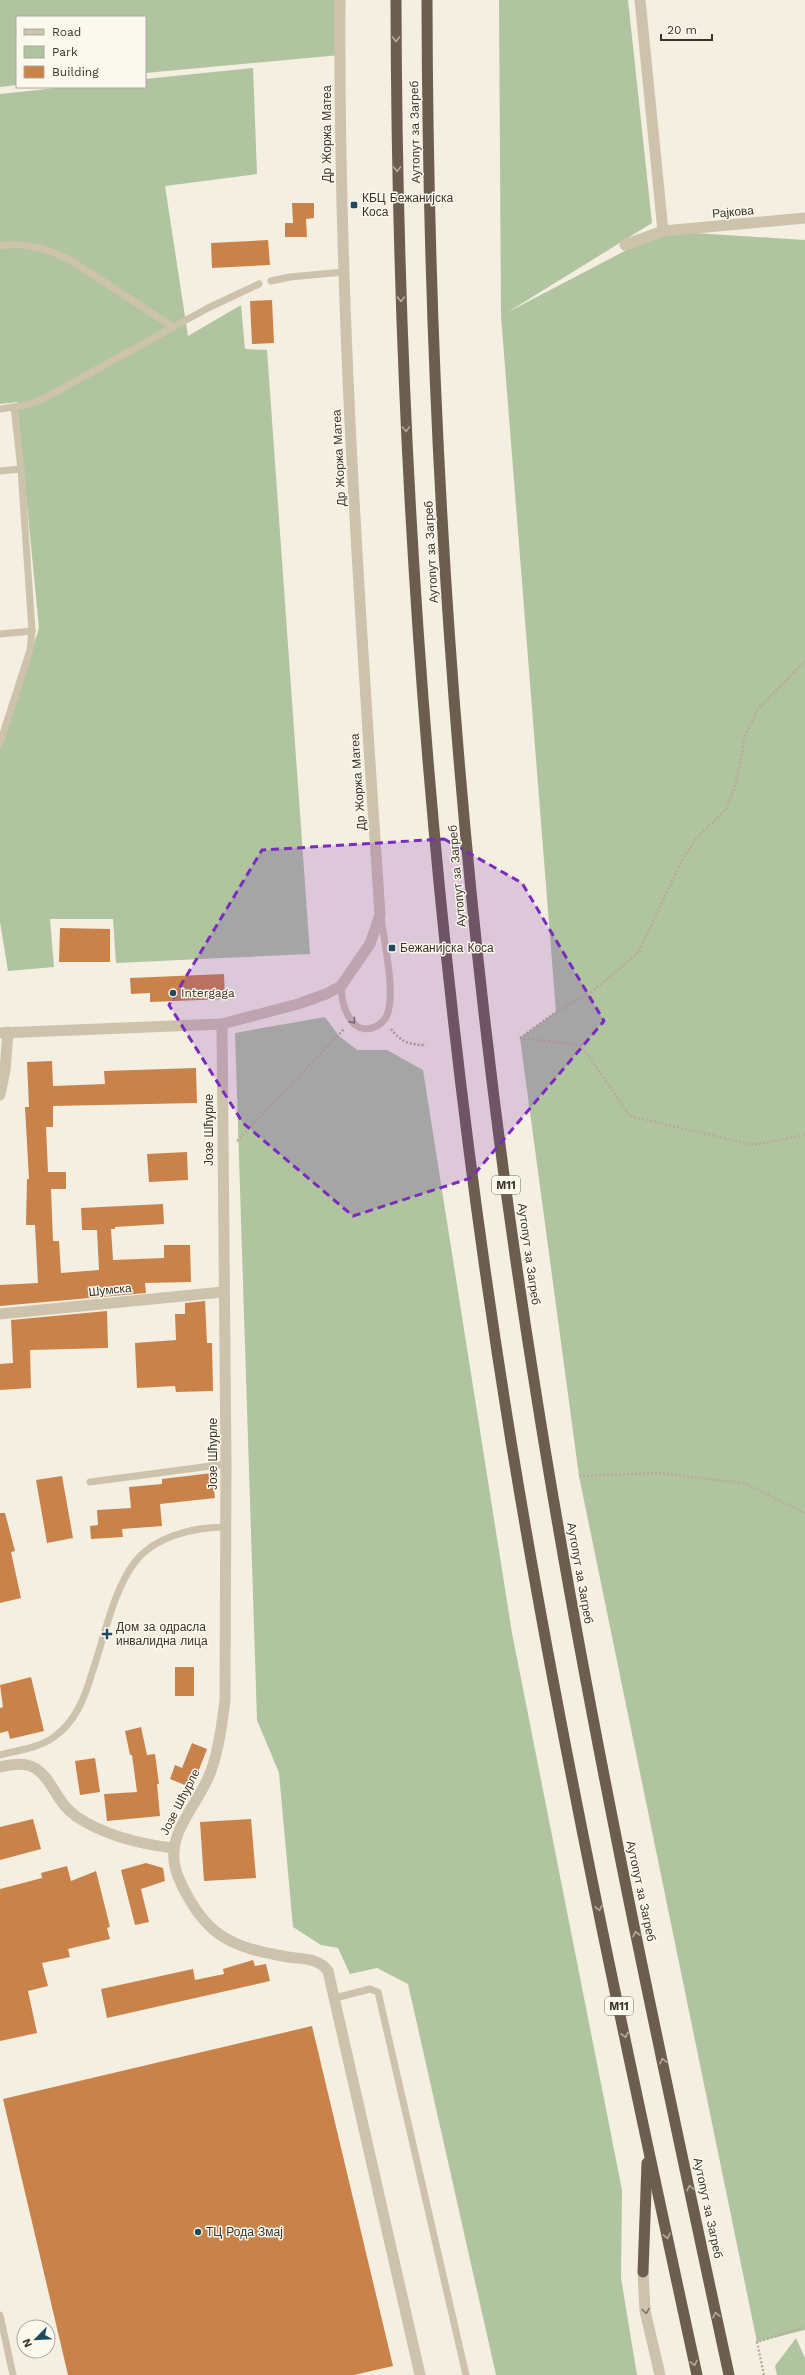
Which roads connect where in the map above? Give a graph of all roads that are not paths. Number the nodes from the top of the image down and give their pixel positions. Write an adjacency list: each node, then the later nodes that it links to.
1 (340, 0): 9 (street, Др Жоржа Матеа)
2 (396, 0): 34 (highway, Аутопут за Загреб / M11, one-way to 34)
3 (427, 0): 42 (highway, Аутопут за Загреб / M11, one-way to 3)
4 (640, 0): 6 (street)
5 (805, 218): 6 (street, Рајкова)
6 (663, 231): 7 (street, Рајкова)
7 (625, 245)
8 (0, 246): 12 (lane)
9 (343, 272): 10 (lane); 20 (street, Др Жоржа Матеа)
10 (271, 281)
11 (259, 284): 12 (lane)
12 (173, 327): 13 (lane)
13 (14, 407): 14 (lane); 15 (lane)
14 (0, 409)
15 (21, 470): 16 (lane); 17 (lane)
16 (0, 471)
17 (32, 631): 18 (lane); 19 (lane)
18 (0, 634)
19 (0, 743)
20 (380, 915): 21 (street); 21 (lane, one-way to 20)
21 (341, 986): 22 (street)
22 (222, 1024): 23 (street); 25 (street, Јозе Шћурле)
23 (4, 1033): 24 (street)
24 (0, 1095)
25 (223, 1292): 26 (street, Шумска); 27 (street, Јозе Шћурле)
26 (0, 1314)
27 (226, 1464): 28 (lane); 29 (street, Јозе Шћурле)
28 (90, 1482)
29 (226, 1527): 30 (lane); 32 (street, Јозе Шћурле)
30 (0, 1755)
31 (0, 1767): 32 (street)
32 (173, 1848): 33 (street, Јозе Шћурле)
33 (335, 1998): 38 (street, Јозе Шћурле); 39 (lane)
34 (647, 2143): 35 (highway); 41 (highway, Аутопут за Загреб / M11, one-way to 41)
35 (643, 2272): 40 (street, one-way to 40)
36 (0, 2315): 37 (lane)
37 (13, 2375)
38 (420, 2375)
39 (466, 2375)
40 (660, 2375)
41 (697, 2375)
42 (729, 2375)

